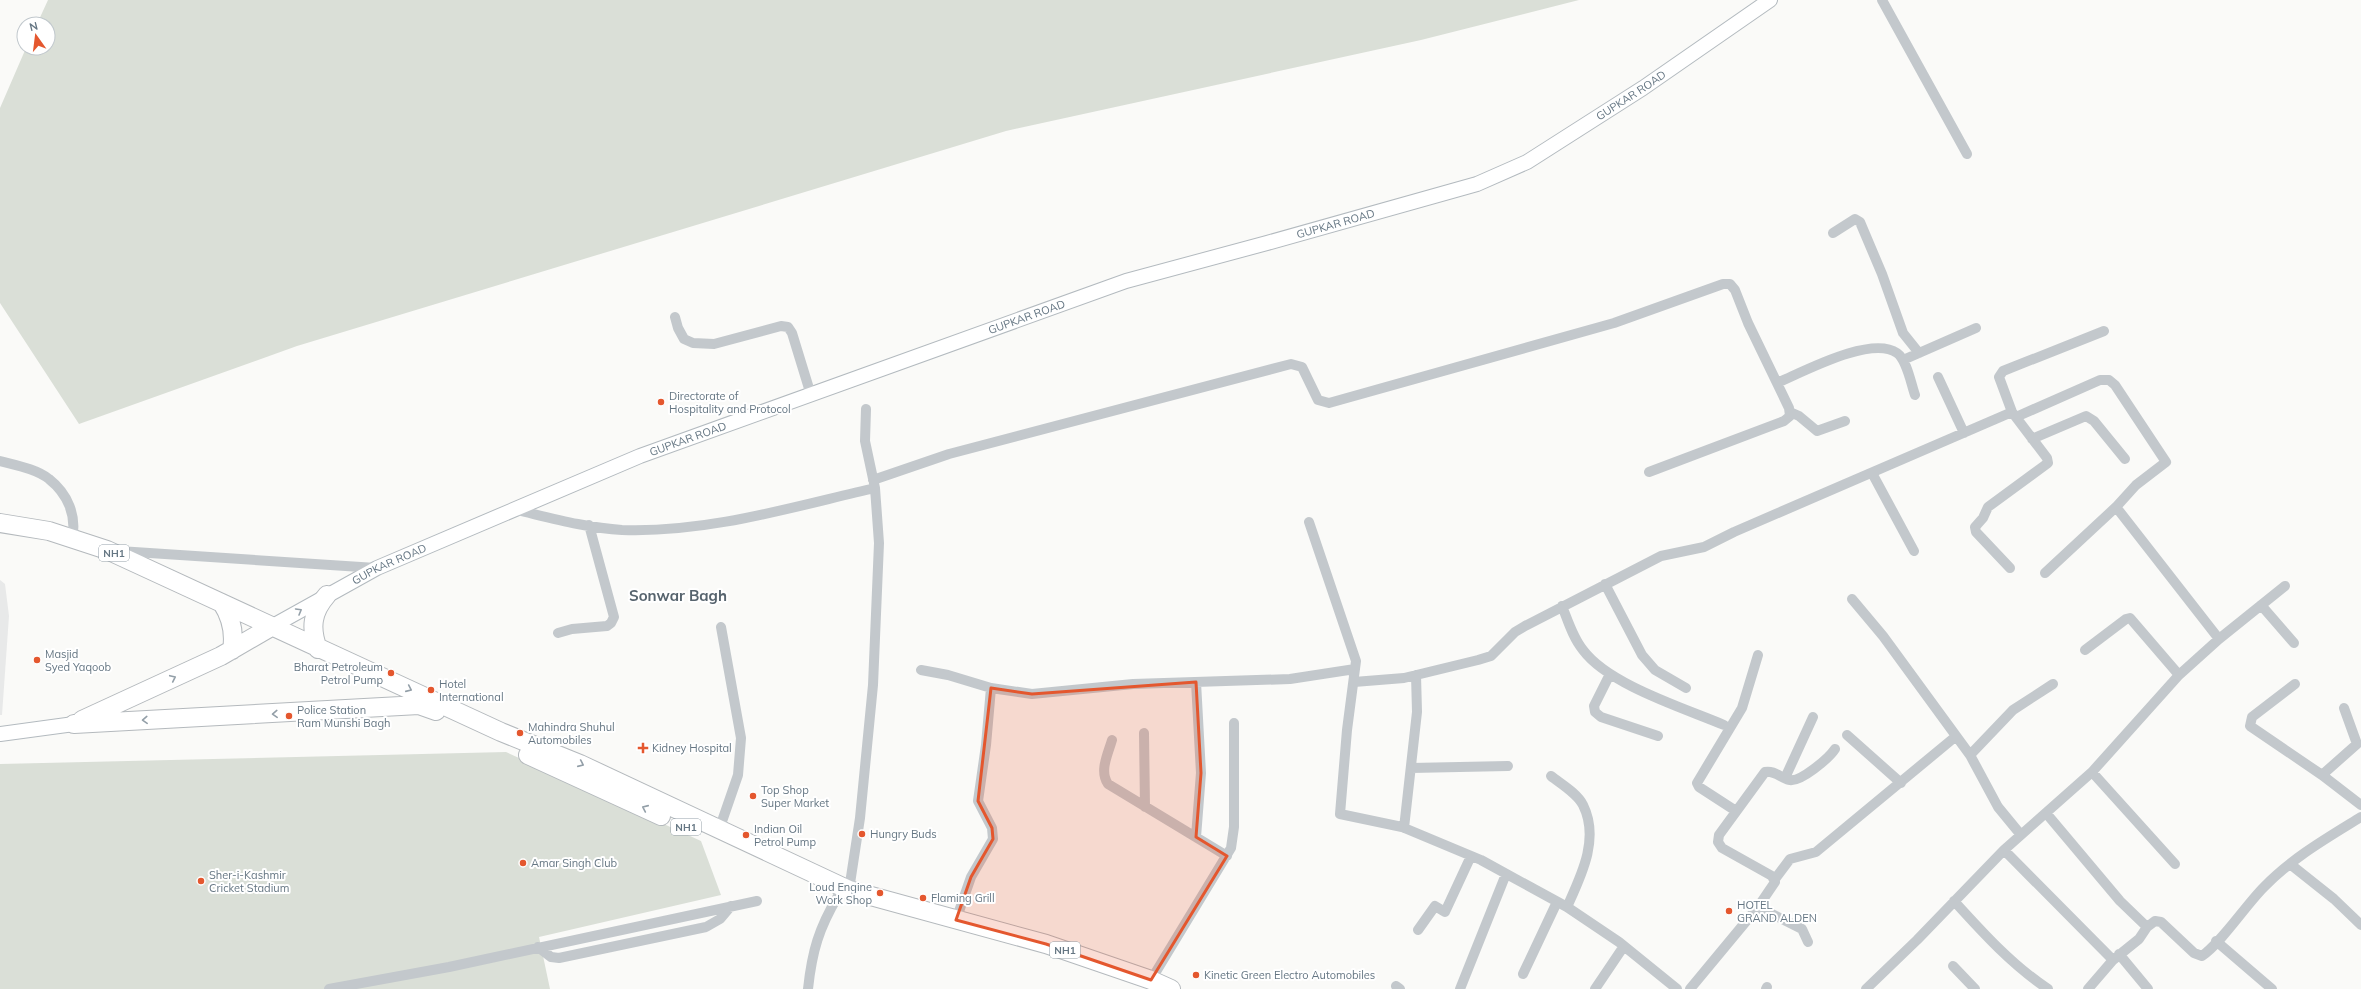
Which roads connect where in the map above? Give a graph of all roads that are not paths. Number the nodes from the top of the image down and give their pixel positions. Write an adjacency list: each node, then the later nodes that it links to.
1 (1770, 0): 12 (main road, GUPKAR ROAD)
2 (1882, 0): 3 (street)
3 (1967, 154)
4 (1833, 233): 8 (street)
5 (675, 317): 12 (street)
6 (1976, 328): 8 (street)
7 (2104, 331): 16 (street)
8 (1919, 353): 9 (street)
9 (1903, 360): 11 (street); 13 (street)
10 (1938, 377): 18 (street)
11 (1777, 383): 15 (street); 24 (street)
12 (811, 395): 26 (main road, GUPKAR ROAD)
13 (1915, 395)
14 (866, 409): 24 (street)
15 (1790, 412): 17 (street); 22 (street)
16 (2014, 415): 18 (street); 19 (street); 25 (street)
17 (1845, 421)
18 (1964, 432): 23 (street)
19 (2032, 439): 20 (street); 34 (street)
20 (2125, 459)
21 (0, 461): 30 (street)
22 (1649, 472)
23 (1872, 473): 32 (street); 36 (street)
24 (874, 484): 29 (street); 101 (street)
25 (2116, 507): 35 (street); 46 (street)
26 (517, 510): 29 (street); 33 (main road, GUPKAR ROAD)
27 (1309, 522): 52 (street)
28 (0, 523): 30 (highway, NH1)
29 (589, 525): 45 (street)
30 (72, 539): 31 (highway, NH1)
31 (107, 550): 33 (street); 40 (highway, NH1)
32 (1914, 551)
33 (377, 568): 38 (main road, GUPKAR ROAD)
34 (2010, 568)
35 (2045, 573)
36 (1605, 584): 42 (street); 62 (street)
37 (2284, 586): 41 (street)
38 (327, 595): 43 (main road, GUPKAR ROAD, one-way to 38); 48 (highway)
39 (1852, 598): 74 (street)
40 (222, 603): 43 (highway, NH1); 49 (highway)
41 (2261, 605): 46 (street); 47 (street)
42 (1562, 606): 54 (street); 55 (street)
43 (271, 627): 48 (highway, NH1); 49 (highway)
44 (721, 627): 91 (street)
45 (558, 633)
46 (2219, 639): 56 (street)
47 (2294, 643)
48 (318, 649): 63 (highway, NH1, one-way to 63)
49 (232, 650): 68 (highway, one-way to 49)
50 (2085, 650): 56 (street)
51 (1758, 655): 87 (street)
52 (1356, 669): 57 (street); 58 (street)
53 (921, 670): 61 (street)
54 (1610, 674): 69 (street); 73 (street)
55 (1416, 675): 58 (street); 79 (street)
56 (2179, 675): 80 (street)
57 (1196, 682): 61 (street); 93 (street)
58 (1354, 682): 90 (street)
59 (2053, 684): 77 (street)
60 (2294, 684): 81 (street)
61 (991, 688): 108 (street)
62 (1686, 688)
63 (427, 702): 65 (highway, NH1); 68 (highway, one-way to 68)
64 (2344, 708): 81 (street)
65 (451, 713): 91 (highway, NH1, one-way to 91); 101 (highway, NH1, one-way to 65)
66 (1813, 717): 83 (street)
67 (1234, 723): 95 (street)
68 (74, 724): 71 (main road)
69 (1724, 725)
70 (1144, 733): 86 (street)
71 (0, 734)
72 (1847, 735): 84 (street)
73 (1658, 736)
74 (1955, 737): 77 (street); 84 (street)
75 (1112, 740): 86 (street)
76 (1835, 749): 83 (street)
77 (1970, 755): 92 (street)
78 (1508, 766): 79 (street)
79 (1411, 768): 90 (street)
80 (2092, 772): 88 (street); 97 (street)
81 (2322, 775): 85 (street)
82 (1551, 776): 106 (street)
83 (1785, 778): 87 (street)
84 (1901, 783): 100 (street)
85 (2361, 805)
86 (1145, 807): 93 (street)
87 (1736, 811): 100 (street)
88 (2046, 813): 92 (street); 110 (street)
89 (2361, 818): 98 (street)
90 (1404, 828): 96 (street)
91 (719, 830): 101 (highway, NH1)
92 (2021, 835): 94 (street)
93 (1196, 837): 95 (street)
94 (2004, 850): 103 (street); 116 (street)
95 (1227, 856): 119 (street)
96 (1470, 856): 99 (street); 111 (street)
97 (2175, 864)
98 (2290, 864): 109 (street); 112 (street)
99 (1506, 874): 104 (street); 123 (street)
100 (1775, 879): 107 (street)
101 (844, 893): 108 (highway, NH1); 121 (street)
102 (757, 901): 105 (street)
103 (1954, 901): 127 (street); 129 (street)
104 (1557, 902): 106 (street); 118 (street)
105 (731, 906): 115 (street); 115 (street)
106 (1567, 907): 114 (street)
107 (1758, 907): 113 (street); 126 (street)
108 (956, 920): 119 (highway, NH1)
109 (2361, 925)
110 (2147, 927): 112 (street); 116 (street)
111 (1418, 930)
112 (2216, 941): 132 (street)
113 (1808, 942)
114 (1624, 946): 124 (street); 125 (street)
115 (538, 947): 120 (street)
116 (2116, 957): 130 (street); 131 (street)
117 (1954, 966): 128 (street)
118 (1523, 974)
119 (1151, 980): 122 (highway, NH1)
120 (329, 989)
121 (808, 989)
122 (1171, 989)
123 (1460, 989)
124 (1595, 989)
125 (1677, 989)
126 (1690, 989)
127 (1866, 989)
128 (1975, 989)
129 (2048, 989)
130 (2088, 989)
131 (2148, 989)
132 (2272, 989)

